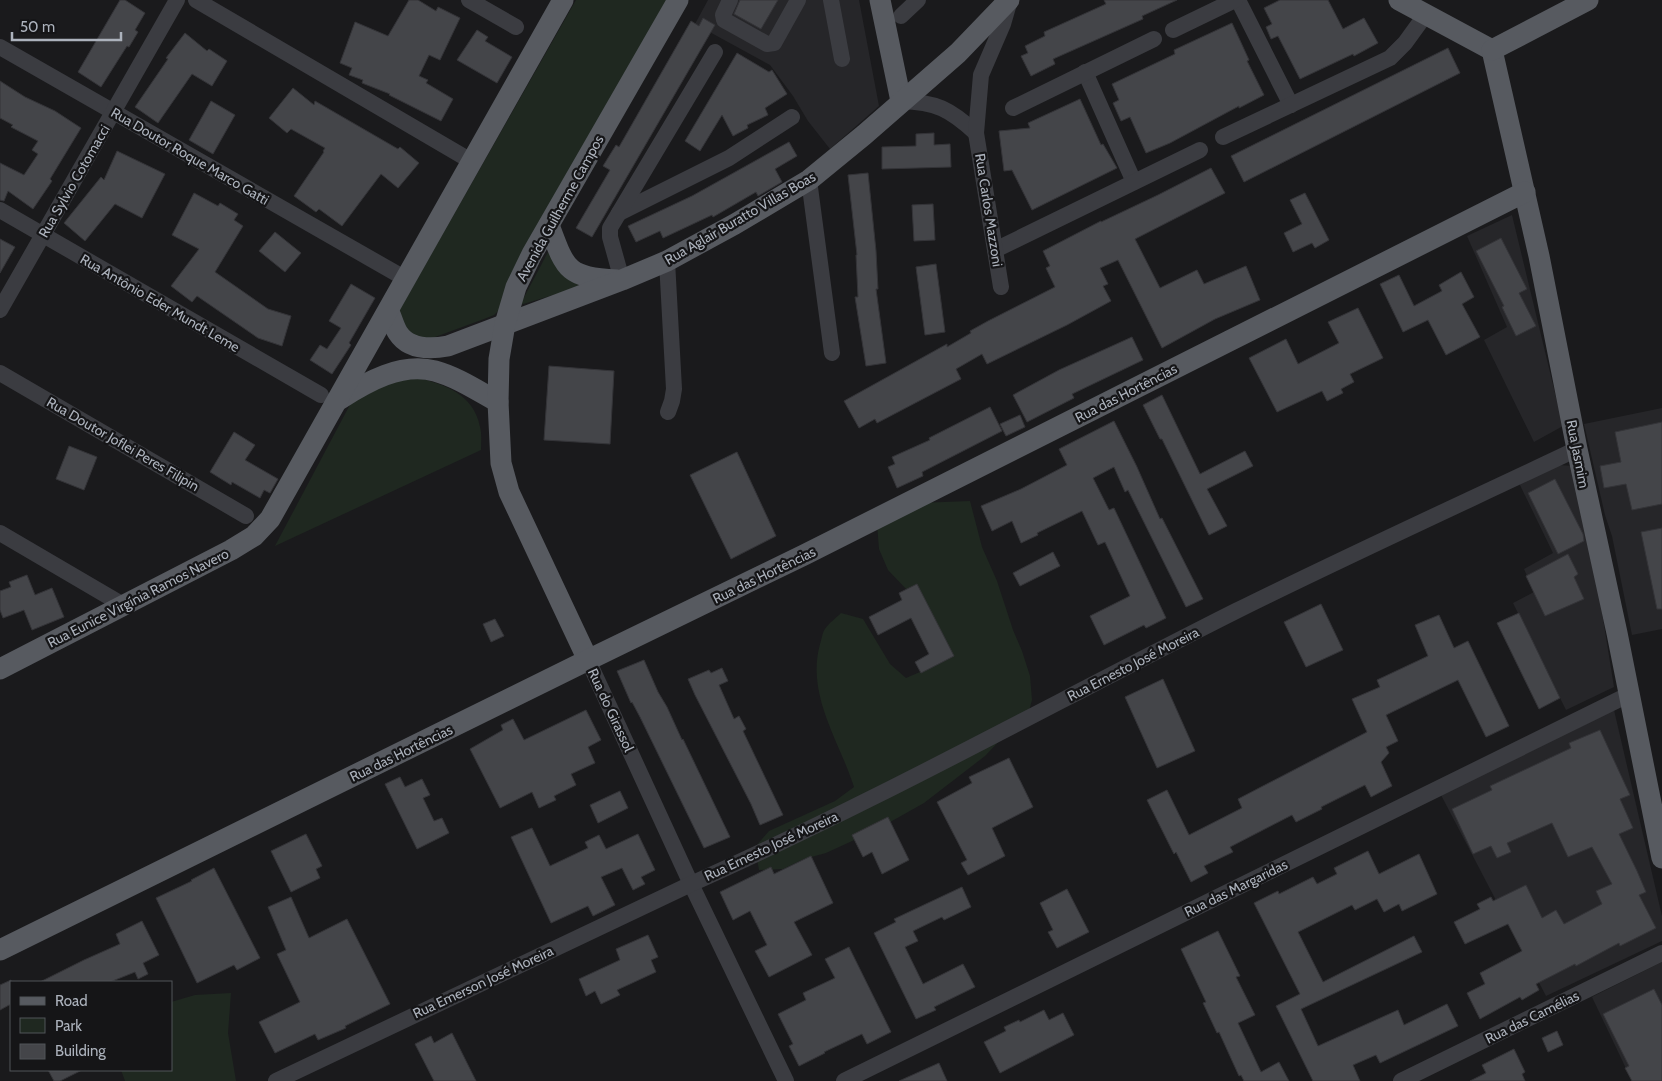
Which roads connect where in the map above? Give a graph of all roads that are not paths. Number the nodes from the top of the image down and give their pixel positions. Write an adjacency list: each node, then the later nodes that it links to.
1 (177, 0): 28 (street, Rua Sylvio Cotomacci)
2 (196, 0): 33 (street)
3 (469, 0): 17 (street)
4 (564, 0): 33 (main road)
5 (678, 0): 39 (main road, Avenida Guilherme Campos)
6 (730, 0): 7 (street)
7 (798, 0)
8 (831, 0): 23 (street)
9 (880, 0): 25 (main road)
10 (918, 0): 16 (street)
11 (1009, 0): 25 (main road, Rua Aglair Buratto Villas Boas); 30 (street, Rua Carlos Mazzoni)
12 (1237, 0): 18 (street); 26 (street)
13 (1399, 0): 15 (main road)
14 (1588, 0): 21 (main road)
15 (1426, 14): 21 (main road); 26 (street)
16 (901, 16)
17 (516, 27)
18 (1173, 30)
19 (1154, 39): 24 (street)
20 (0, 47): 28 (street, Rua Doutor Roque Marco Gatti)
21 (1492, 50): 36 (main road, Rua Jasmim)
22 (715, 52): 38 (street)
23 (842, 59)
24 (1085, 72): 27 (street); 35 (street)
25 (901, 101): 30 (street); 34 (main road, Rua Aglair Buratto Villas Boas)
26 (1291, 105): 31 (street)
27 (1012, 108)
28 (113, 112): 40 (street, Rua Sylvio Cotomacci); 43 (street, Rua Doutor Roque Marco Gatti)
29 (792, 117): 38 (street)
30 (976, 133): 41 (street, Rua Carlos Mazzoni)
31 (1223, 137)
32 (1200, 150): 35 (street)
33 (471, 161): 43 (main road)
34 (809, 180): 42 (main road, Rua Aglair Buratto Villas Boas); 49 (street)
35 (1134, 182): 41 (street)
36 (1525, 192): 54 (main road, Rua Jasmim); 58 (main road, Rua das Hortências)
37 (0, 210): 40 (street, Rua Antônio Eder Mundt Leme)
38 (619, 213): 44 (street)
39 (549, 225): 44 (main road); 48 (main road, Avenida Guilherme Campos)
40 (43, 235): 46 (street, Rua Sylvio Cotomacci); 51 (street, Rua Antônio Eder Mundt Leme)
41 (995, 250): 45 (street, Rua Carlos Mazzoni)
42 (668, 261): 44 (main road, Rua Aglair Buratto Villas Boas); 53 (street)
43 (406, 280): 47 (main road)
44 (622, 280): 48 (main road, Rua Aglair Buratto Villas Boas)
45 (1001, 287)
46 (0, 310)
47 (388, 312): 48 (main road); 51 (main road)
48 (506, 324): 52 (main road, Rua do Girassol)
49 (832, 353)
50 (0, 373): 55 (street, Rua Doutor Joflei Peres Filipin)
51 (329, 398): 52 (main road); 57 (main road, Rua Eunice Virgínia Ramos Navero)
52 (498, 402): 58 (main road, Rua do Girassol)
53 (668, 412)
54 (1576, 449): 60 (main road, Rua Jasmim); 62 (street, Rua Ernesto José Moreira)
55 (246, 516)
56 (0, 533): 57 (street)
57 (123, 605): 59 (main road, Rua Eunice Virgínia Ramos Navero)
58 (588, 660): 62 (street, Rua do Girassol); 63 (main road, Rua das Hortências)
59 (0, 669)
60 (1628, 695): 61 (main road, Rua Jasmim); 67 (street, Rua das Margaridas)
61 (1662, 858)
62 (691, 884): 65 (street, Rua Emerson José Moreira); 66 (street, Rua do Girassol)
63 (0, 950)
64 (1662, 953): 68 (street, Rua das Camélias)
65 (276, 1081)
66 (786, 1081)
67 (844, 1081)
68 (1401, 1081)

